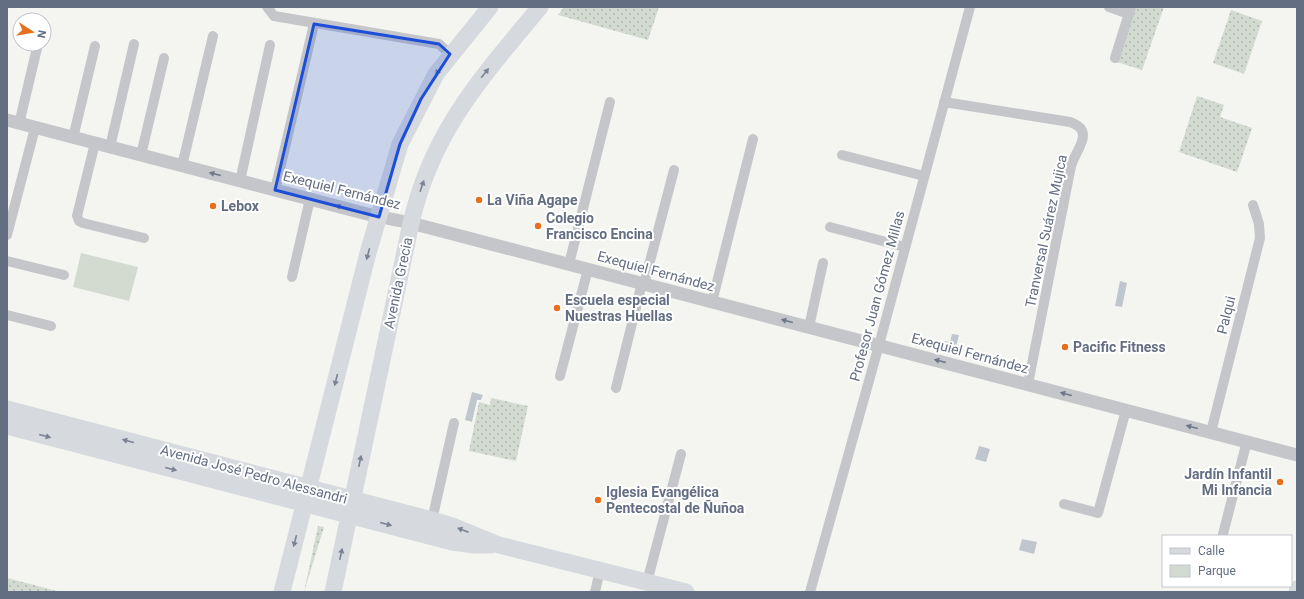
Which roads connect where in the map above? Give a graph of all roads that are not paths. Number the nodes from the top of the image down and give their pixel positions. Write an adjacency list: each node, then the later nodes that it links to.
1 (266, 7): 7 (street)
2 (490, 7): 13 (main road)
3 (540, 7): 34 (main road, Avenida Grecia, one-way to 3)
4 (970, 7): 17 (street, Profesor Juan Gómez Millas)
5 (1109, 7): 6 (street)
6 (1130, 10): 15 (street)
7 (314, 24): 13 (street); 30 (street)
8 (213, 36): 26 (street)
9 (134, 44): 23 (street)
10 (270, 45): 29 (street)
11 (95, 46): 20 (street)
12 (35, 52): 18 (street)
13 (450, 54): 33 (main road, one-way to 33)
14 (164, 58): 24 (street)
15 (1115, 58)
16 (610, 102): 41 (street)
17 (944, 102): 28 (street, Profesor Juan Gómez Millas); 52 (street, Tranversal Suárez Mujica)
18 (13, 122): 19 (street, Exequiel Fernández)
19 (35, 128): 20 (street, Exequiel Fernández); 36 (street)
20 (73, 138): 22 (street, Exequiel Fernández)
21 (753, 139): 46 (street)
22 (95, 143): 23 (street, Exequiel Fernández); 37 (street)
23 (110, 147): 24 (street, Exequiel Fernández)
24 (141, 155): 26 (street, Exequiel Fernández)
25 (842, 155): 28 (street)
26 (182, 166): 29 (street, Exequiel Fernández, one-way to 26)
27 (674, 170): 45 (street)
28 (924, 176): 38 (street, Profesor Juan Gómez Millas)
29 (240, 181): 30 (street, Exequiel Fernández)
30 (275, 190): 31 (street, Exequiel Fernández)
31 (310, 199): 33 (street, Exequiel Fernández, one-way to 31); 44 (street)
32 (1252, 205): 58 (street, Palqui)
33 (378, 216): 34 (street, Exequiel Fernández); 62 (main road, one-way to 62)
34 (411, 223): 41 (street, Exequiel Fernández); 64 (main road, Avenida Grecia, one-way to 34)
35 (830, 227): 38 (street)
36 (7, 235)
37 (144, 238)
38 (905, 247): 50 (street, Profesor Juan Gómez Millas)
39 (7, 261): 43 (street)
40 (823, 263): 49 (street)
41 (569, 264): 42 (street, Exequiel Fernández)
42 (588, 269): 45 (street, Exequiel Fernández); 51 (street)
43 (64, 275)
44 (292, 277)
45 (643, 284): 46 (street, Exequiel Fernández); 53 (street)
46 (712, 302): 49 (street, Exequiel Fernández, one-way to 46)
47 (7, 315): 48 (street)
48 (51, 326)
49 (809, 327): 50 (street, Exequiel Fernández)
50 (879, 345): 52 (street, Exequiel Fernández, one-way to 50); 75 (street, Profesor Juan Gómez Millas)
51 (560, 376)
52 (1028, 384): 55 (street, Exequiel Fernández, one-way to 52)
53 (616, 388)
54 (7, 409): 62 (main road, Avenida José Pedro Alessandri, one-way to 54)
55 (1126, 410): 58 (street, Exequiel Fernández, one-way to 55); 63 (street)
56 (454, 423): 65 (street)
57 (7, 426): 62 (main road, Avenida José Pedro Alessandri, one-way to 62)
58 (1211, 432): 59 (street, Exequiel Fernández)
59 (1247, 442): 61 (street, Exequiel Fernández); 66 (street)
60 (681, 454): 69 (street)
61 (1297, 455)
62 (306, 496): 64 (main road, Avenida José Pedro Alessandri); 71 (main road, one-way to 71)
63 (1064, 504)
64 (350, 507): 65 (main road, Avenida José Pedro Alessandri); 67 (main road, Avenida José Pedro Alessandri, one-way to 67); 72 (main road, Avenida Grecia, one-way to 64)
65 (432, 520): 67 (main road, Avenida José Pedro Alessandri, one-way to 65)
66 (1224, 534)
67 (499, 545): 68 (main road, Avenida José Pedro Alessandri)
68 (600, 570): 69 (main road, Avenida José Pedro Alessandri); 73 (street)
69 (647, 582): 74 (main road, Avenida José Pedro Alessandri)
70 (1297, 588): 76 (main road)
71 (282, 592)
72 (333, 592)
73 (594, 592)
74 (686, 592)
75 (810, 592)
76 (1296, 592)

